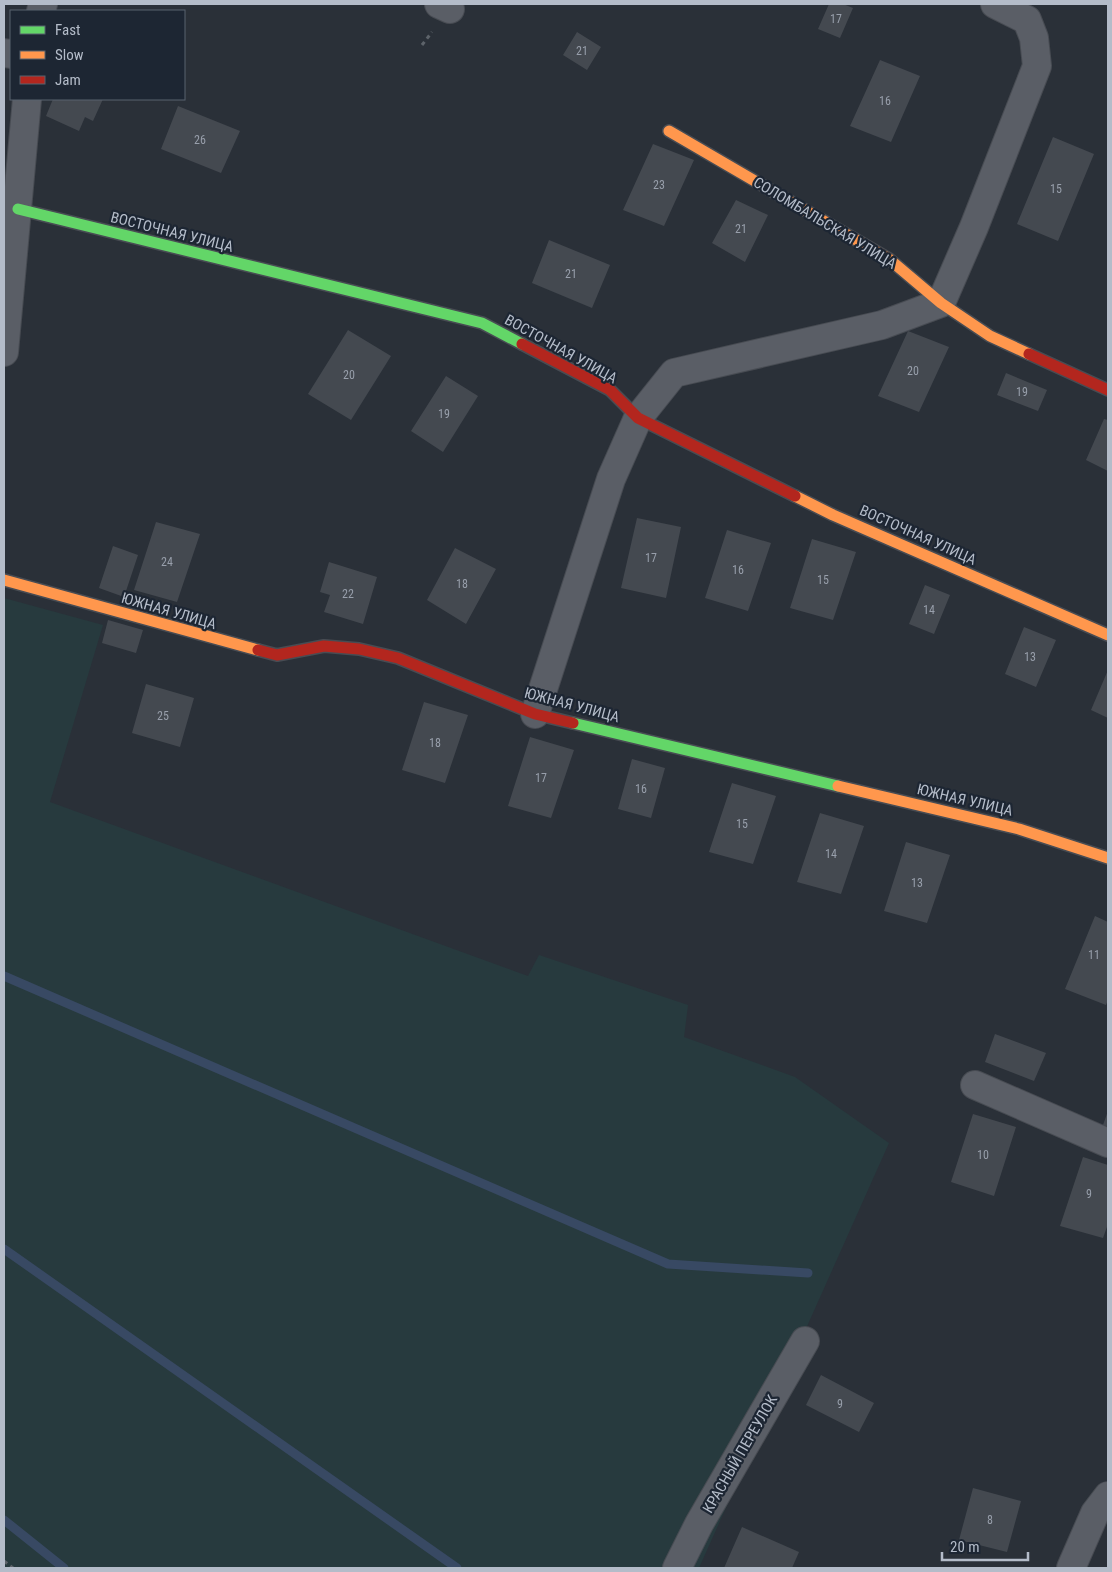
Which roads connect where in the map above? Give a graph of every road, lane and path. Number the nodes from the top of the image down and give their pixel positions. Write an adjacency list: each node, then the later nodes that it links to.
1 (995, 4): 5 (street)
2 (27, 100): 4 (street)
3 (669, 131): 5 (street, СОЛОМБАЛЬСКАЯ УЛИЦА)
4 (18, 209): 6 (street); 8 (street, ВОСТОЧНАЯ УЛИЦА)
5 (941, 303): 7 (street, СОЛОМБАЛЬСКАЯ УЛИЦА); 8 (street)
6 (4, 352)
7 (1108, 390)
8 (638, 418): 10 (street, ВОСТОЧНАЯ УЛИЦА); 11 (street)
9 (4, 580): 11 (street, ЮЖНАЯ УЛИЦА)
10 (1108, 635)
11 (535, 714): 12 (street, ЮЖНАЯ УЛИЦА)
12 (1108, 858)
13 (975, 1085): 14 (street)
14 (1108, 1143)
15 (805, 1342): 19 (street, КРАСНЫЙ ПЕРЕУЛОК)
16 (1108, 1496): 20 (street)
17 (4, 1560): 18 (path)
18 (13, 1568)
19 (677, 1568)
20 (1071, 1568)

